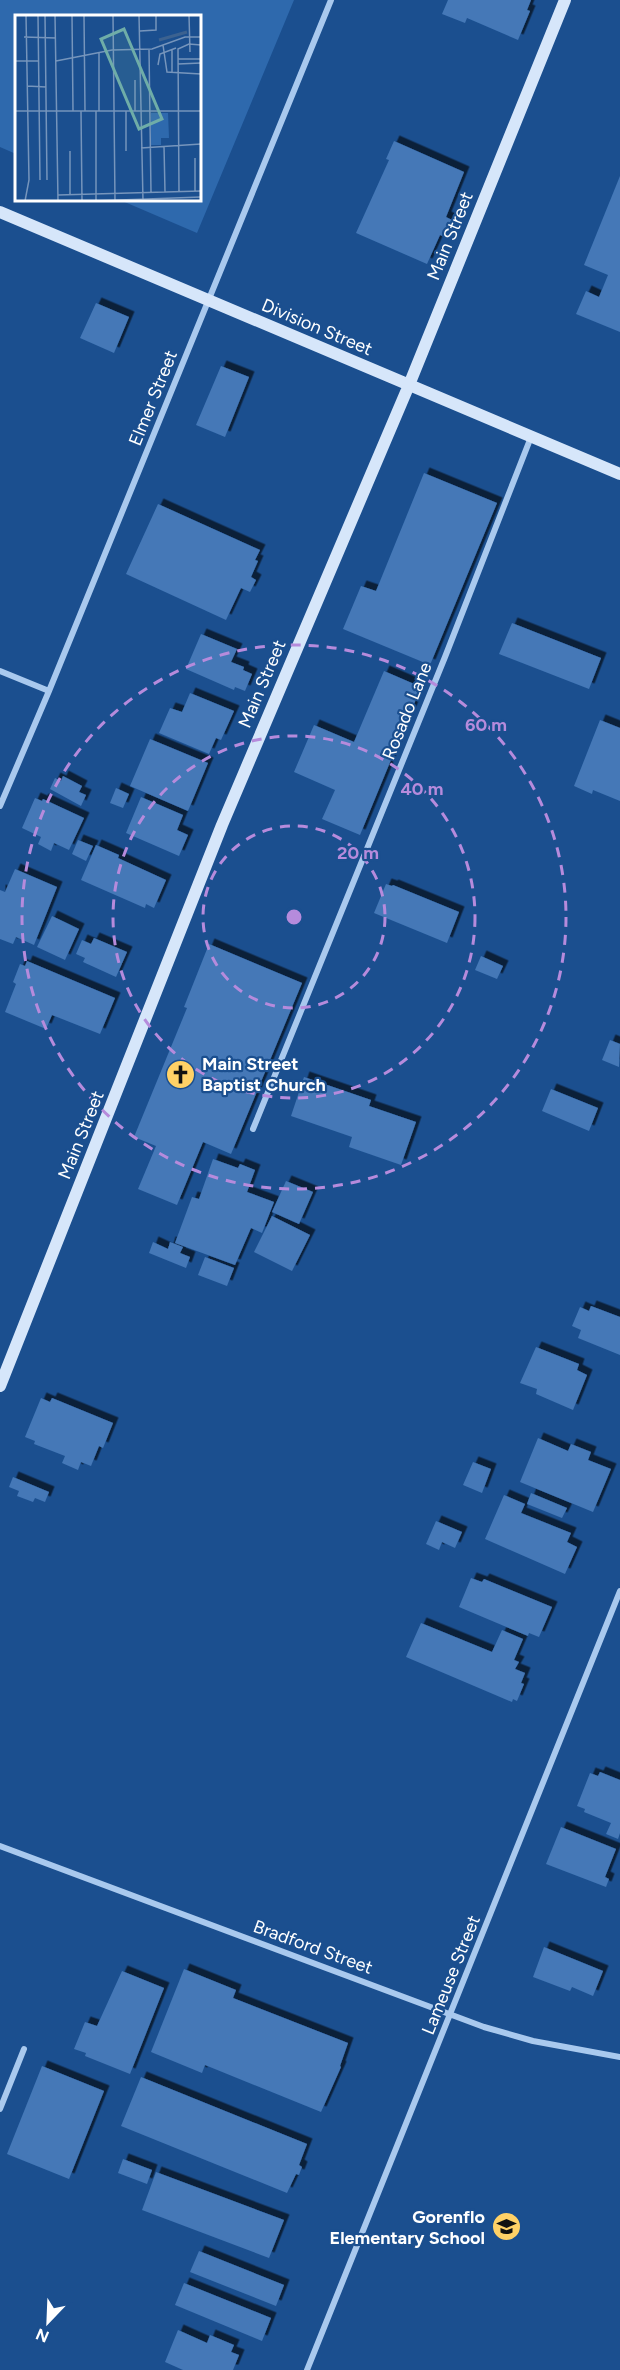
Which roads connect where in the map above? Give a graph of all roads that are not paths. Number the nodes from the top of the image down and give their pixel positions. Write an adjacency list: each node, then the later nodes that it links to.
1 (331, 0): 4 (street, Elmer Street)
2 (566, 0): 5 (street, Main Street)
3 (0, 212): 4 (street, Division Street)
4 (208, 300): 5 (street, Division Street); 9 (street, Elmer Street)
5 (409, 385): 6 (street, Division Street); 12 (street, Main Street)
6 (531, 437): 7 (street, Division Street); 11 (street, Rosado Lane)
7 (620, 474)
8 (0, 671): 9 (street)
9 (49, 691): 10 (street, Elmer Street)
10 (0, 806)
11 (253, 1129)
12 (0, 1386)
13 (620, 1591): 15 (street, Lameuse Street)
14 (0, 1846): 15 (street, Bradford Street)
15 (451, 2014): 17 (street, Bradford Street); 19 (street, Lameuse Street)
16 (24, 2049): 18 (street)
17 (620, 2057)
18 (0, 2109)
19 (307, 2370)

